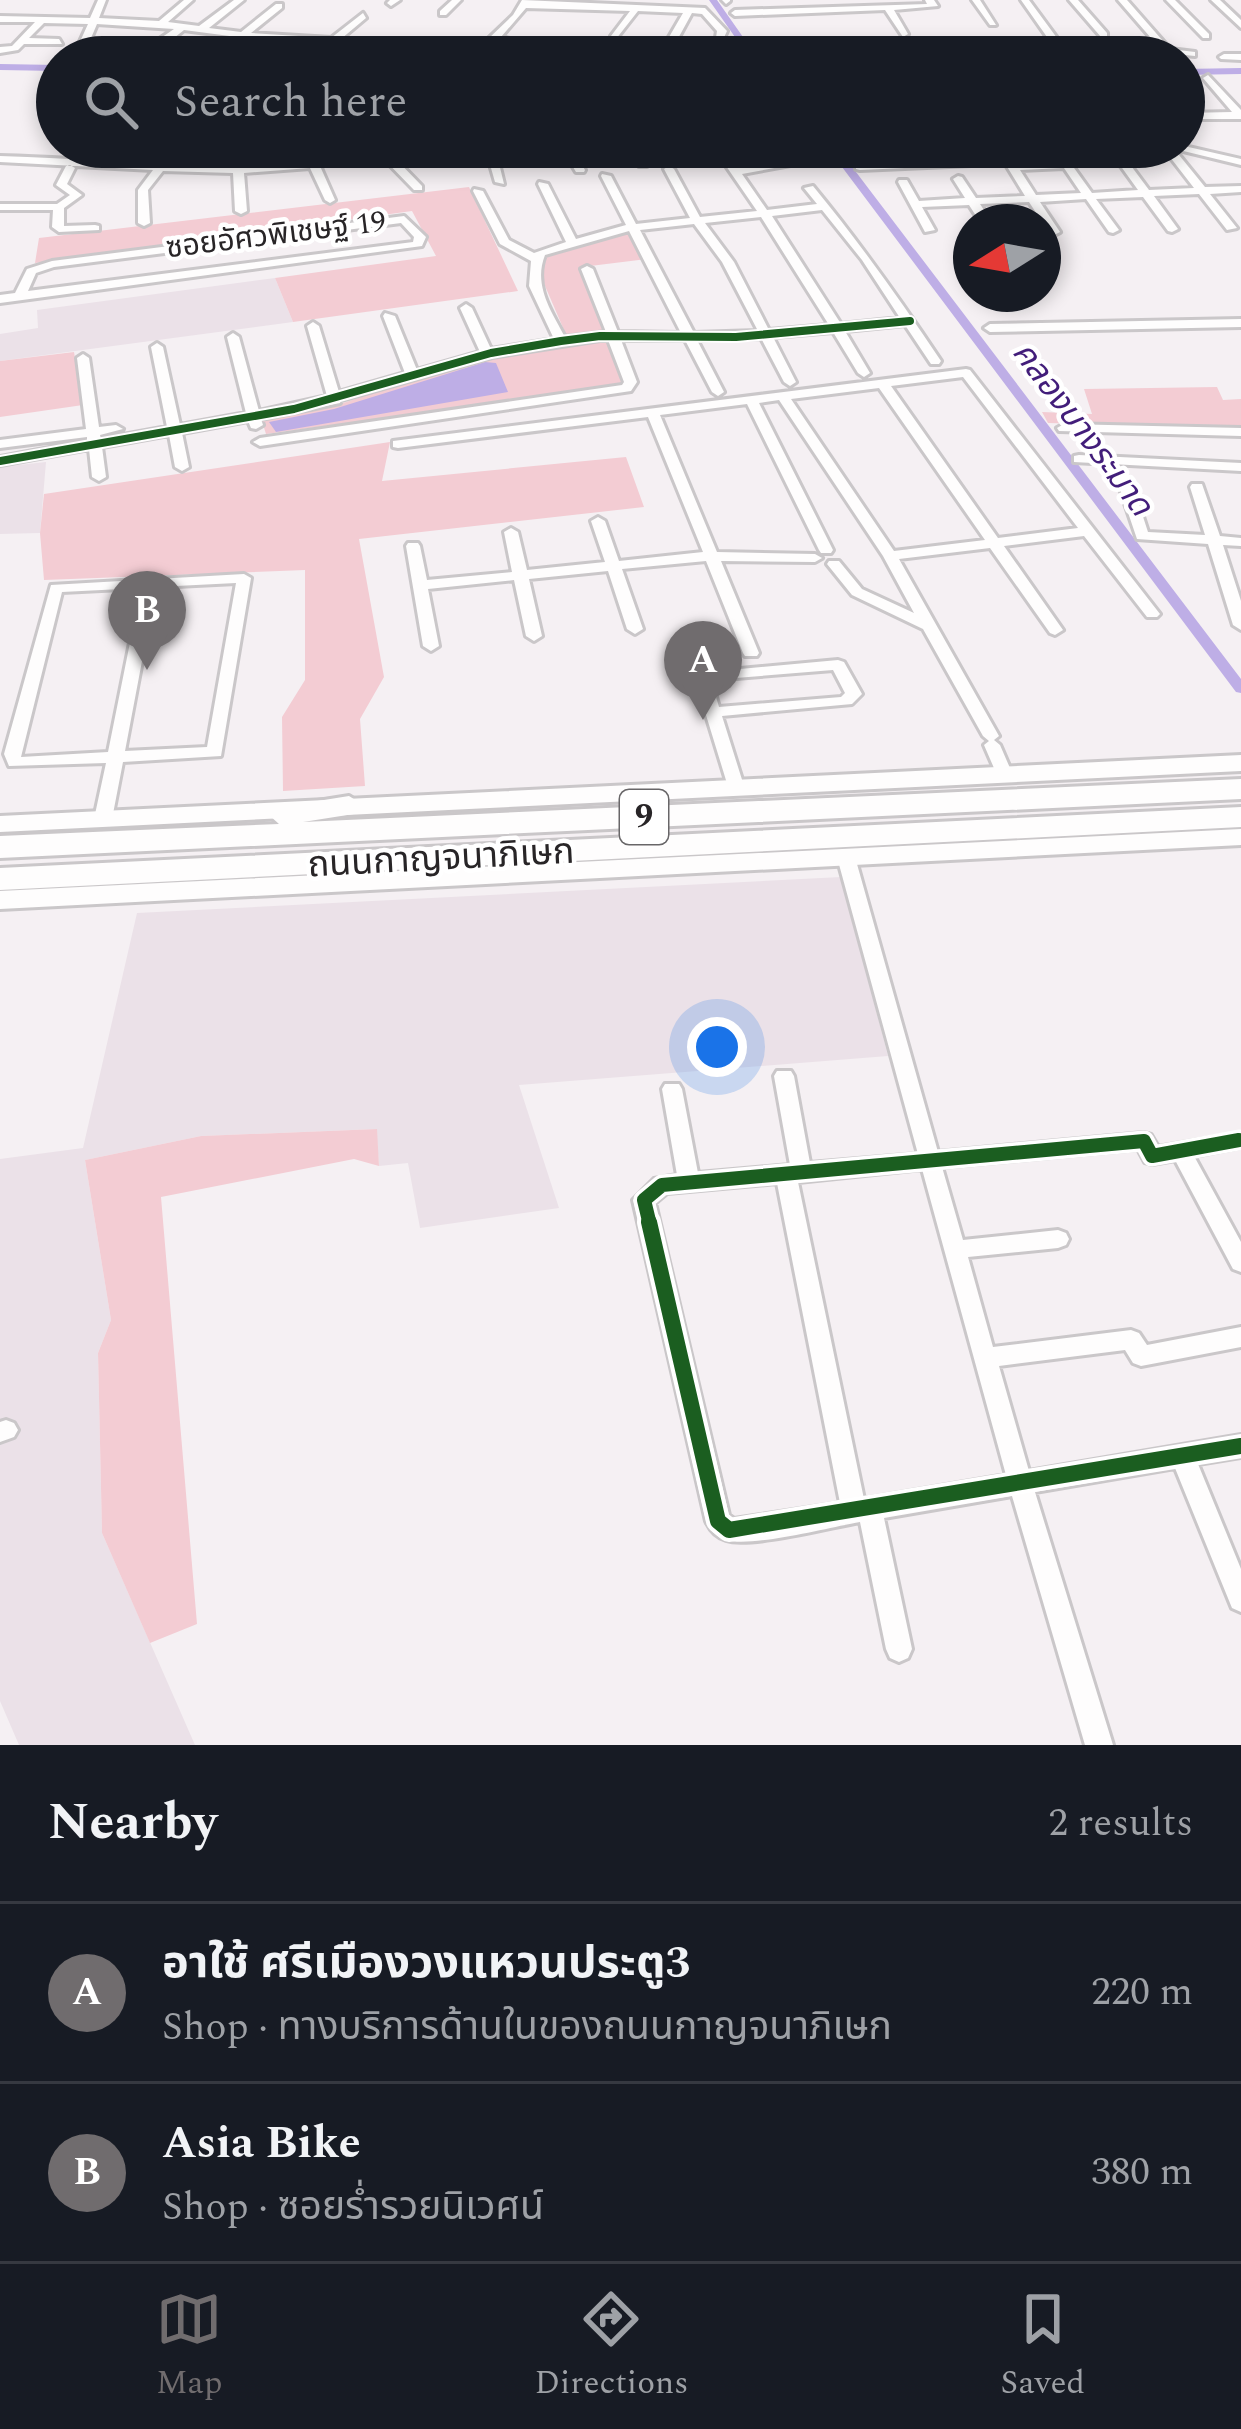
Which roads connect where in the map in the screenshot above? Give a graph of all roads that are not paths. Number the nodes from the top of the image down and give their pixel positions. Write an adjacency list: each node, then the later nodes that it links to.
1 (102, 0): 29 (street)
2 (189, 0): 31 (street)
3 (240, 0): 37 (street)
4 (457, 0): 24 (street)
5 (661, 0): 23 (street)
6 (976, 0): 32 (street)
7 (1025, 0): 53 (street)
8 (1073, 0): 42 (street)
9 (1122, 0): 54 (street)
10 (1170, 0): 55 (street)
11 (1215, 0): 35 (street)
12 (525, 2): 13 (street); 49 (street)
13 (558, 3): 15 (street)
14 (813, 3): 19 (street); 21 (street)
15 (609, 4): 22 (street)
16 (279, 6): 45 (street)
17 (934, 6): 18 (street)
18 (888, 8): 19 (street); 40 (street)
19 (841, 10): 34 (street)
20 (689, 11): 23 (street); 51 (street); 52 (street)
21 (794, 11): 25 (street); 33 (street)
22 (634, 12): 23 (street); 50 (street)
23 (664, 12)
24 (442, 13)
25 (735, 13)
26 (39, 16): 28 (street); 29 (street); 56 (street)
27 (363, 16): 46 (street)
28 (0, 20)
29 (92, 20): 30 (street); 43 (street)
30 (144, 22): 31 (street); 41 (street)
31 (162, 23): 36 (street)
32 (993, 23)
33 (810, 24)
34 (852, 25)
35 (1241, 25)
36 (183, 26): 37 (street); 44 (street)
37 (202, 28): 45 (street)
38 (444, 29): 48 (street)
39 (393, 30): 47 (street)
40 (903, 34)
41 (125, 35)
42 (1104, 35)
43 (86, 36)
44 (169, 36)
45 (242, 36)
46 (340, 36)
47 (385, 36)
48 (434, 36)
49 (496, 36)
50 (616, 36)
51 (675, 36)
52 (720, 36)
53 (1051, 36)
54 (1154, 36)
55 (1206, 36)
56 (21, 41): 57 (street); 58 (street)
57 (36, 41)
58 (0, 50)
59 (1224, 57): 60 (street)
60 (1241, 57)
61 (1208, 78): 63 (street)
62 (1205, 115): 63 (street)
63 (1241, 116)
64 (1205, 143): 66 (street)
65 (1205, 156): 66 (street)
66 (1220, 158): 69 (street); 84 (street)
67 (0, 159): 68 (street)
68 (36, 160)
69 (1241, 162)
70 (70, 168): 104 (street)
71 (139, 168): 83 (street)
72 (249, 168): 81 (street)
73 (316, 168): 98 (street)
74 (402, 168): 90 (street)
75 (496, 168): 87 (street)
76 (733, 168): 107 (street)
77 (1013, 168): 97 (street)
78 (1069, 168): 96 (street)
79 (1127, 168): 95 (street)
80 (1185, 168): 94 (street)
81 (238, 169): 83 (street); 106 (street)
82 (669, 169): 108 (street)
83 (158, 170): 109 (street)
84 (1241, 175)
85 (606, 176): 110 (street)
86 (958, 178): 99 (street)
87 (500, 182)
88 (903, 182): 100 (street)
89 (543, 184): 116 (street)
90 (418, 188)
91 (809, 188): 105 (street)
92 (1241, 189): 94 (street)
93 (478, 191): 117 (street)
94 (1201, 191): 95 (street); 112 (street)
95 (1145, 193): 96 (street); 115 (street)
96 (1090, 196): 97 (street); 114 (street)
97 (1033, 198): 99 (street); 102 (street)
98 (330, 200)
99 (973, 201): 100 (street); 101 (street)
100 (915, 204): 113 (street)
101 (975, 204)
102 (1037, 204)
103 (0, 207): 104 (street)
104 (59, 207): 111 (street)
105 (823, 207): 107 (street); 123 (street)
106 (241, 211)
107 (760, 213): 108 (street); 126 (street)
108 (697, 219): 110 (street); 128 (street)
109 (143, 223)
110 (633, 227): 116 (street); 130 (street)
111 (95, 228)
112 (1231, 228)
113 (929, 230)
114 (1113, 230)
115 (1172, 230)
116 (571, 241): 117 (street)
117 (536, 259): 132 (street)
118 (587, 269): 129 (street)
119 (20, 296): 119 (street, ซอยอัศวพิเชษฐ์ 19); 120 (street, ซอยอัศวพิเชษฐ์ 19)
120 (0, 298)
121 (466, 308): 134 (street)
122 (389, 316): 138 (street)
123 (910, 321): 126 (street); 136 (street)
124 (1241, 323): 127 (street)
125 (313, 326): 142 (street)
126 (837, 328): 128 (street); 137 (street)
127 (990, 328)
128 (766, 334): 130 (street); 140 (street)
129 (613, 336): 130 (street); 132 (street); 145 (street)
130 (692, 336): 141 (street)
131 (233, 337): 145 (street)
132 (561, 341): 134 (street)
133 (157, 347): 146 (street)
134 (488, 354): 138 (street)
135 (83, 358): 149 (street)
136 (934, 361)
137 (863, 373)
138 (412, 374): 142 (street)
139 (882, 383): 140 (street); 160 (street); 164 (street)
140 (787, 389): 143 (street); 167 (street)
141 (718, 392)
142 (335, 400): 145 (street)
143 (752, 400): 144 (street); 168 (street)
144 (652, 411): 151 (street); 166 (street)
145 (253, 414): 146 (street)
146 (173, 425): 149 (street); 154 (street)
147 (1064, 428): 148 (street)
148 (1241, 431)
149 (94, 439): 150 (street); 153 (street); 156 (street)
150 (0, 444)
151 (398, 444)
152 (1079, 459): 155 (street)
153 (0, 461)
154 (182, 467)
155 (1241, 467)
156 (99, 477)
157 (1125, 483): 162 (street)
158 (1197, 488): 162 (street)
159 (598, 521): 169 (street)
160 (1090, 531): 164 (street); 173 (street)
161 (511, 532): 170 (street)
162 (1214, 540): 163 (street); 174 (street)
163 (1241, 542)
164 (995, 544): 167 (street); 177 (street)
165 (413, 545): 172 (street)
166 (711, 556): 168 (street); 169 (street); 180 (street)
167 (890, 556): 175 (street)
168 (825, 557): 175 (street)
169 (614, 563): 170 (street); 176 (street)
170 (520, 573): 172 (street); 178 (street)
171 (150, 582): 182 (street); 182 (street); 182 (street)
172 (423, 585): 179 (street)
173 (1152, 614)
174 (1241, 625)
175 (929, 626): 184 (street)
176 (635, 629)
177 (1054, 630)
178 (534, 636)
179 (431, 646)
180 (751, 653)
181 (714, 712): 181 (street); 185 (street)
182 (117, 760): 190 (street)
183 (1241, 763): 188 (main road)
184 (1005, 775): 185 (main road); 188 (main road)
185 (735, 786): 187 (main road)
186 (1241, 789): 188 (highway, ถนนกาญจนาภิเษก / 9)
187 (349, 806): 190 (highway)
188 (1224, 811): 190 (highway, ถนนกาญจนาภิเษก / 9); 192 (highway, ถนนกาญจนาภิเษก / 9); 193 (main road)
189 (0, 824): 190 (main road)
190 (93, 831): 191 (highway, ถนนกาญจนาภิเษก / 9)
191 (0, 847)
192 (682, 848): 194 (highway); 195 (highway, ถนนกาญจนาภิเษก / 9)
193 (846, 856): 194 (main road); 201 (street)
194 (478, 874): 196 (main road)
195 (0, 879)
196 (0, 900)
197 (784, 1076): 202 (street)
198 (672, 1089): 203 (street)
199 (1239, 1140): 200 (street)
200 (1182, 1153): 201 (street); 206 (street)
201 (932, 1160): 202 (street); 205 (street)
202 (794, 1176): 203 (street); 212 (street)
203 (689, 1183): 212 (street)
204 (1058, 1239): 205 (street)
205 (958, 1249): 208 (street)
206 (1241, 1263)
207 (1241, 1336): 208 (street)
208 (986, 1358): 211 (street)
209 (1241, 1446): 210 (street)
210 (1183, 1457): 211 (street); 213 (street)
211 (1018, 1486): 212 (street); 215 (street)
212 (862, 1510): 214 (street)
213 (1241, 1600)
214 (899, 1649)
215 (1099, 1745)

